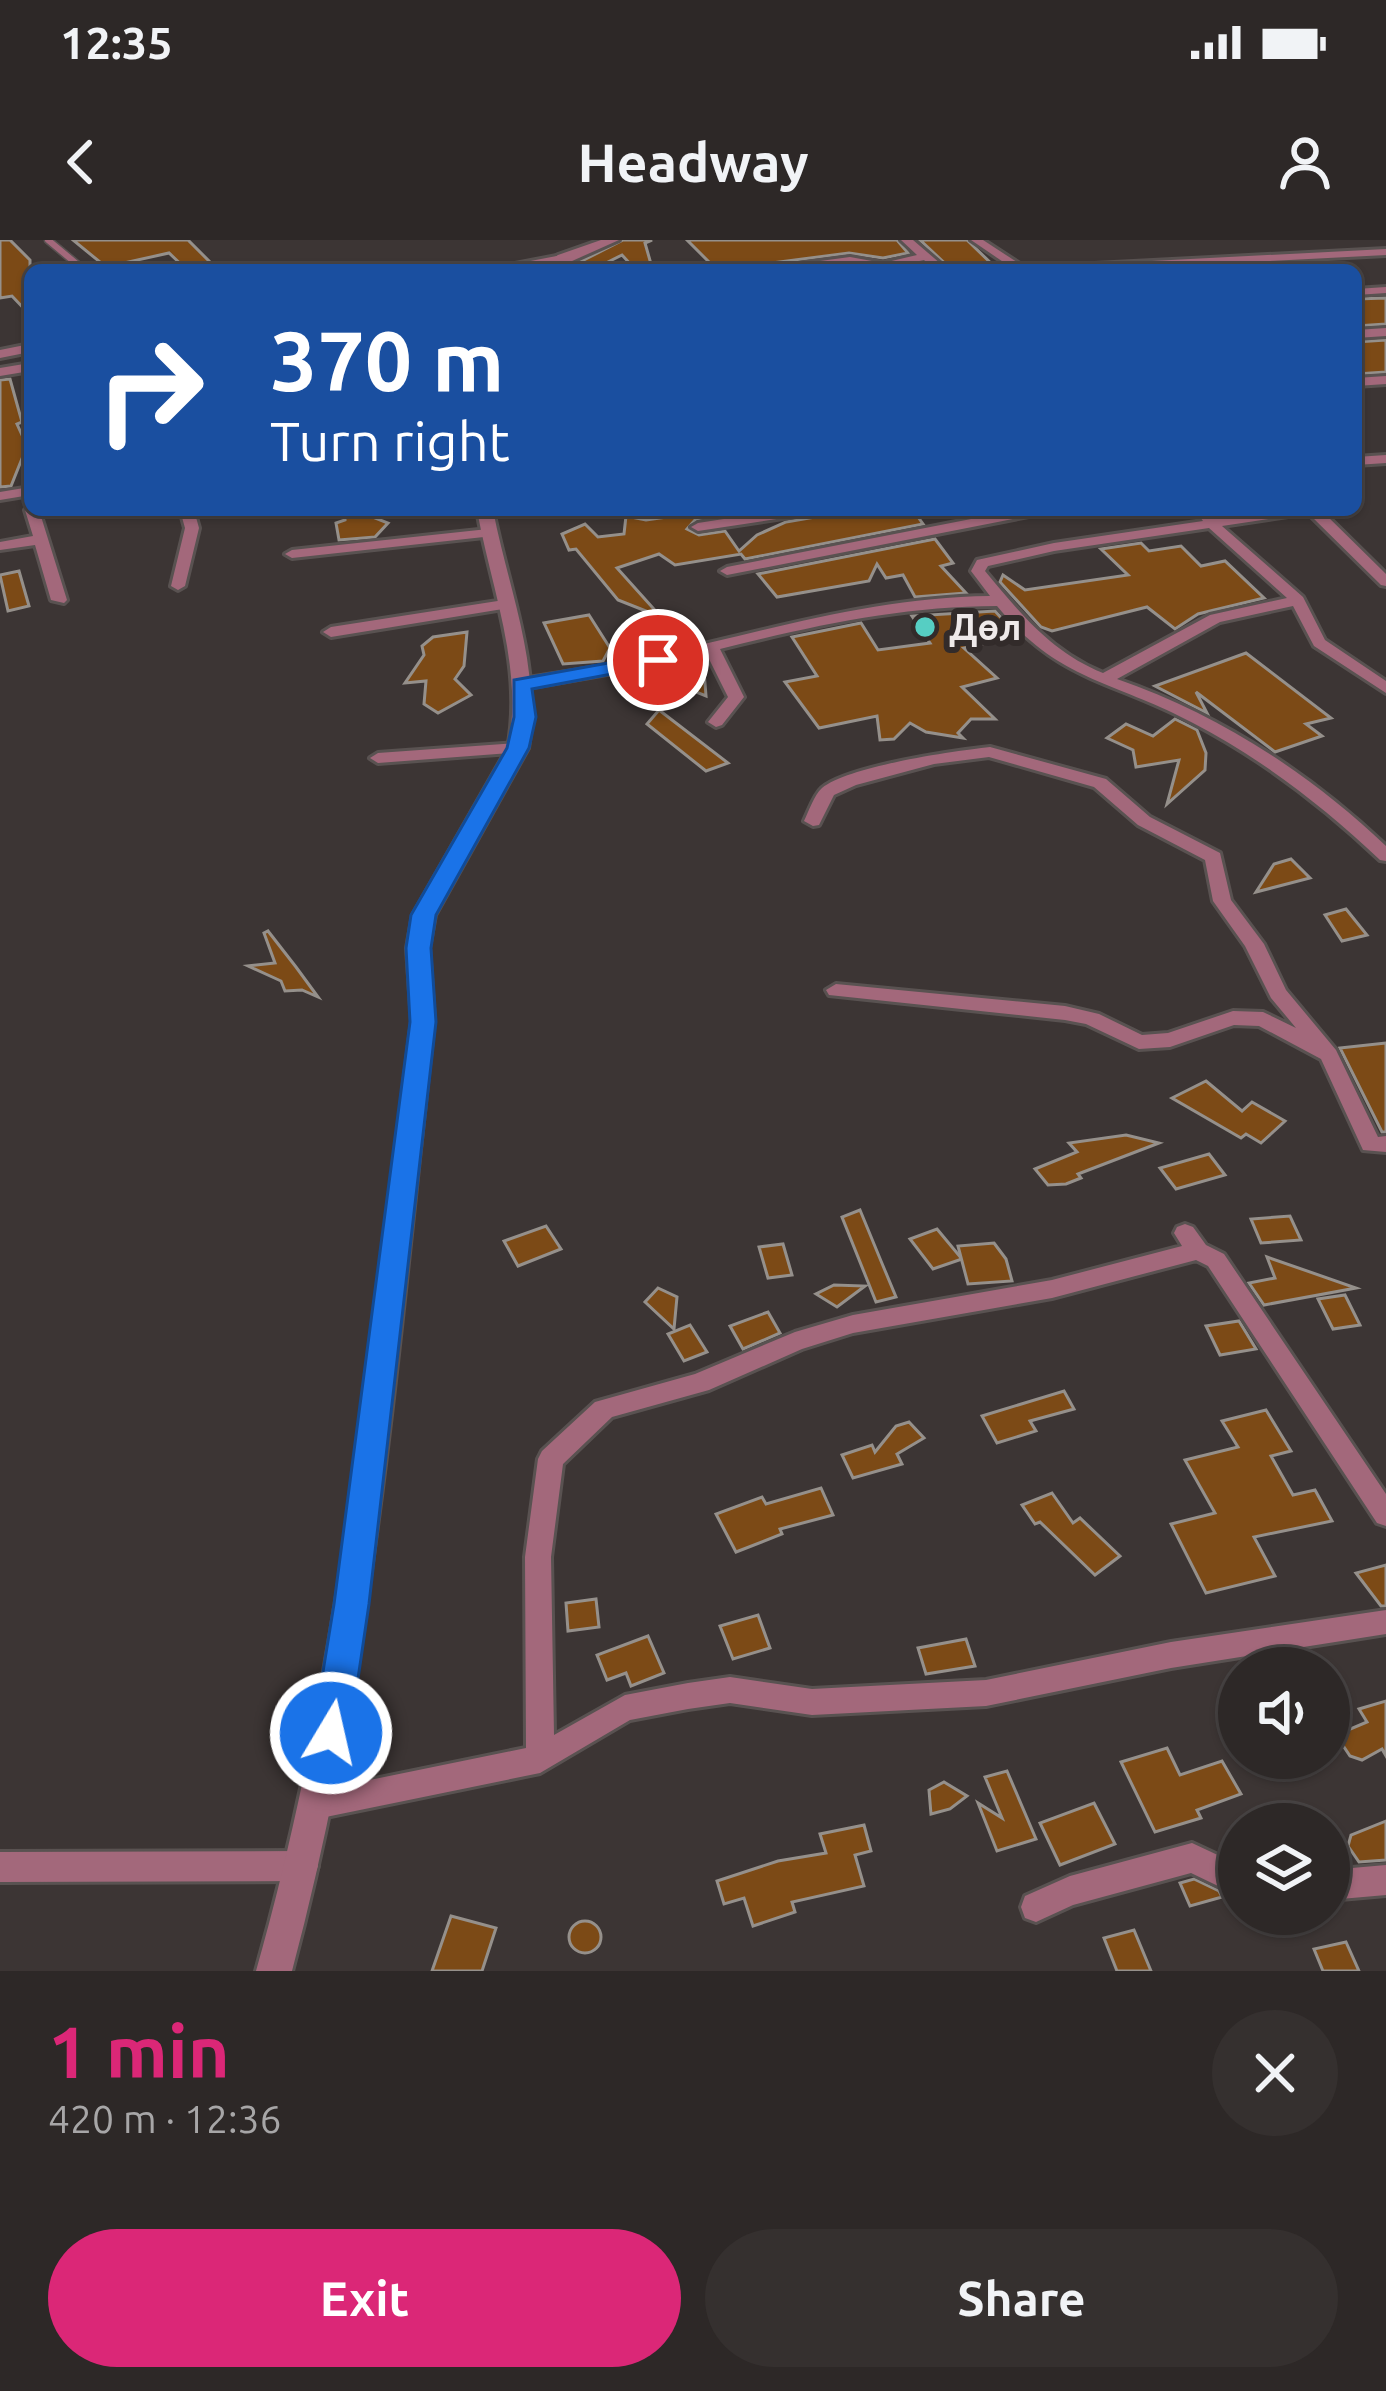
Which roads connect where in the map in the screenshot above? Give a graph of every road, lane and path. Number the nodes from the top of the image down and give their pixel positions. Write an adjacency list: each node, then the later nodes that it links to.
1 (47, 240): 8 (lane)
2 (613, 240): 7 (street)
3 (906, 240): 6 (street)
4 (976, 240): 15 (street)
5 (1386, 252): 16 (street)
6 (924, 256): 13 (street); 14 (street)
7 (562, 258): 9 (street); 10 (street)
8 (77, 264)
9 (526, 264)
10 (553, 264)
11 (813, 264): 12 (street)
12 (872, 264)
13 (891, 264)
14 (935, 264)
15 (1014, 264)
16 (1153, 264)
17 (35, 516): 28 (street)
18 (189, 516): 33 (street)
19 (486, 516): 27 (street)
20 (770, 516): 26 (street)
21 (1008, 516): 31 (street)
22 (1209, 516): 25 (street)
23 (1267, 516): 25 (street)
24 (1319, 516): 32 (street)
25 (1218, 524): 35 (street); 36 (street)
26 (698, 527)
27 (488, 533): 30 (street); 37 (street)
28 (43, 538): 29 (street); 34 (street)
29 (0, 546)
30 (292, 554)
31 (727, 571)
32 (1386, 582)
33 (178, 586)
34 (59, 600)
35 (1298, 600): 40 (street); 42 (street)
36 (1003, 601): 39 (street); 40 (street)
37 (504, 605): 38 (street); 41 (street)
38 (331, 632)
39 (710, 645): 41 (street); 43 (street)
40 (1103, 680): 47 (street)
41 (521, 684): 44 (street)
42 (1386, 688)
43 (716, 722)
44 (518, 748): 45 (street); 54 (street)
45 (378, 758)
46 (813, 821): 49 (street)
47 (1386, 856)
48 (836, 990): 49 (street)
49 (1329, 1055): 50 (street)
50 (1386, 1144)
51 (1386, 1515): 53 (street)
52 (1386, 1622): 53 (street)
53 (540, 1760): 54 (street)
54 (316, 1805): 55 (street)
55 (303, 1866): 56 (street); 61 (street)
56 (0, 1867)
57 (1218, 1871): 60 (street)
58 (1386, 1880): 59 (street)
59 (1350, 1884)
60 (1036, 1906)
61 (274, 1971)

